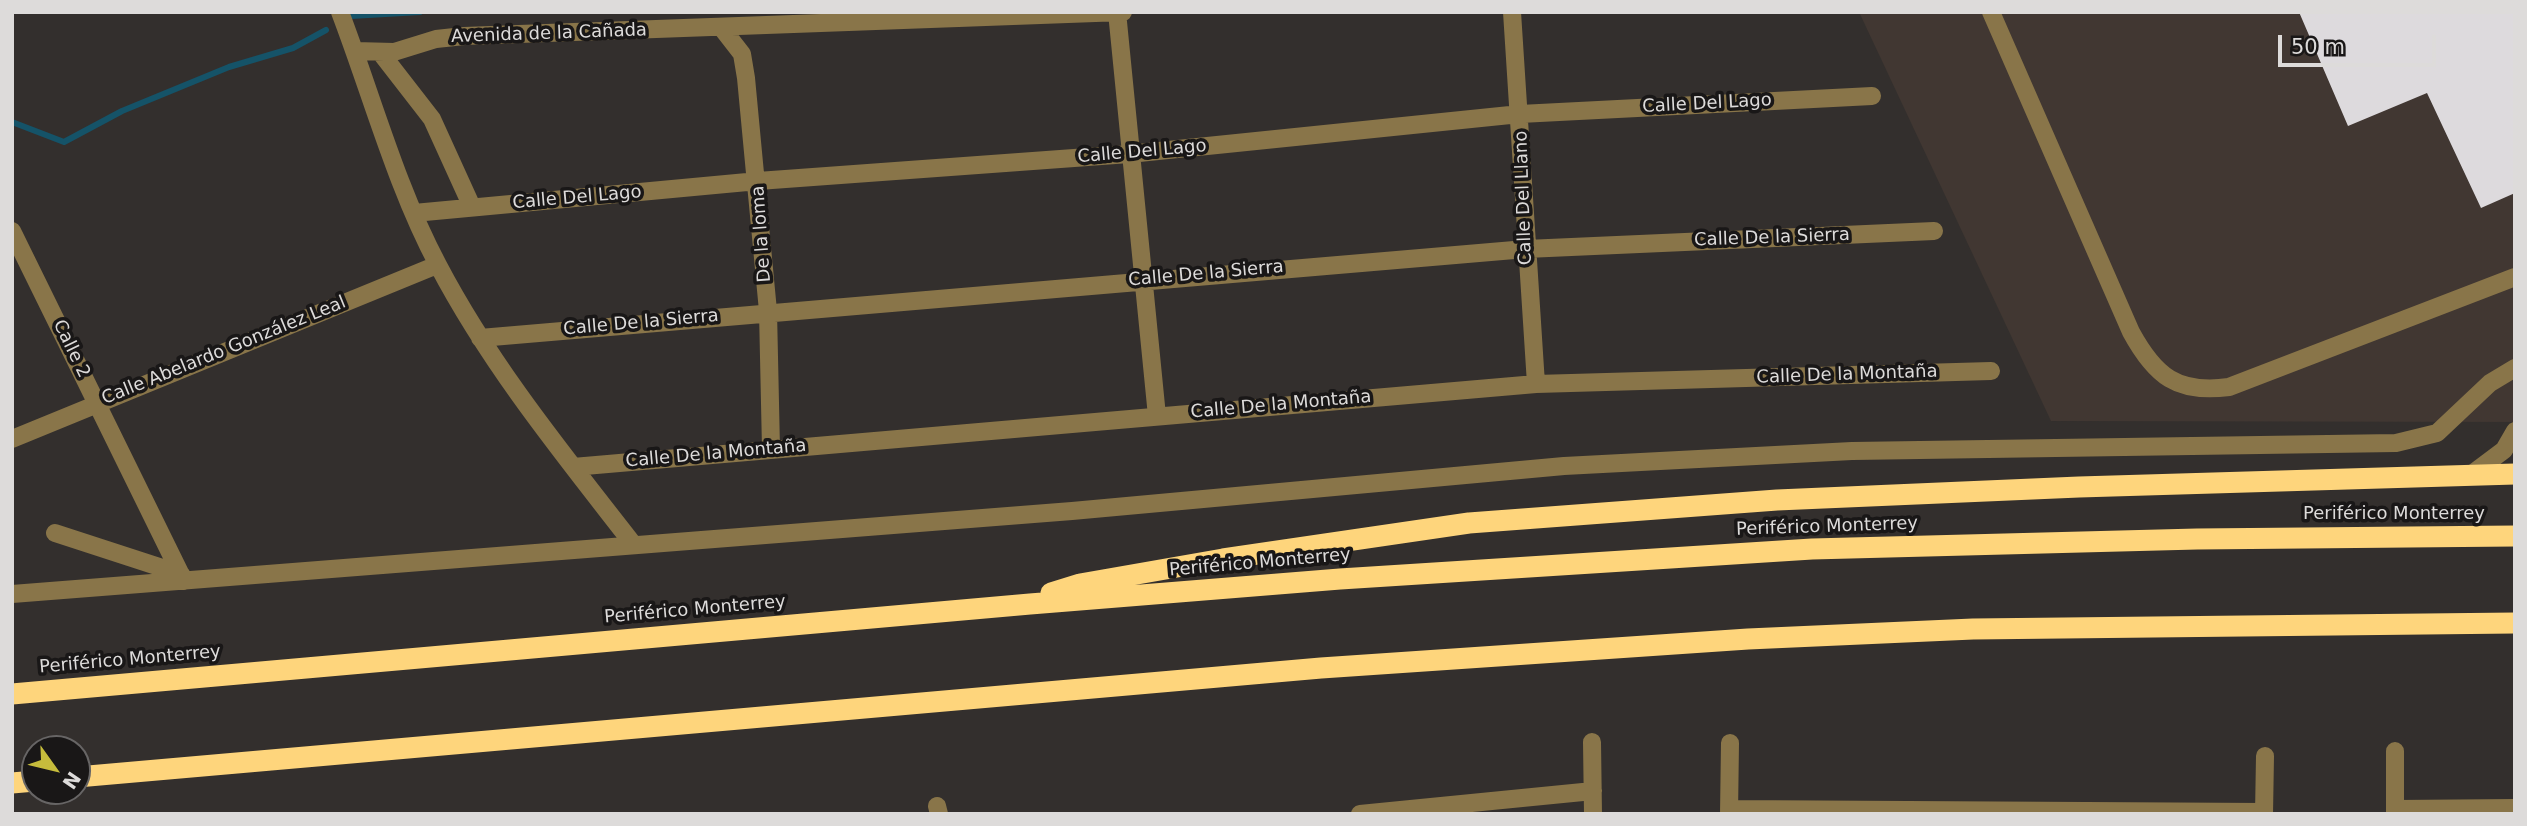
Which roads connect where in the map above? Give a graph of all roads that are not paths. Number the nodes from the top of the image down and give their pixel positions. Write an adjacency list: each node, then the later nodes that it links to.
1 (340, 12): 6 (street)
2 (1119, 12): 5 (street, Avenida de la Cañada); 10 (street)
3 (1512, 12): 9 (street, Calle Del Llano)
4 (1992, 12): 18 (street)
5 (721, 27): 7 (street, Avenida de la Cañada); 11 (street, De la loma)
6 (355, 51): 7 (street, Avenida de la Cañada); 13 (street)
7 (380, 52): 12 (street)
8 (1872, 96): 9 (street, Calle Del Lago)
9 (1521, 114): 10 (street, Calle Del Lago); 16 (street, Calle Del Llano)
10 (1129, 154): 11 (street, Calle Del Lago); 19 (street)
11 (758, 181): 12 (street, Calle Del Lago); 20 (street, De la loma)
12 (472, 207): 13 (street, Calle Del Lago)
13 (414, 213): 17 (street)
14 (12, 231): 25 (street, Calle 2)
15 (1934, 231): 16 (street, Calle De la Sierra)
16 (1525, 249): 19 (street, Calle De la Sierra); 24 (street, Calle Del Llano)
17 (437, 265): 21 (street); 25 (street, Calle Abelardo González Leal)
18 (2515, 277)
19 (1142, 279): 20 (street, Calle De la Sierra); 26 (street)
20 (768, 311): 21 (street, Calle De la Sierra); 29 (street, De la loma)
21 (480, 338): 30 (street)
22 (2515, 368): 35 (street)
23 (1991, 371): 24 (street, Calle De la Montaña)
24 (1536, 384): 26 (street, Calle De la Montaña)
25 (97, 402): 28 (street, Calle Abelardo González Leal); 36 (street, Calle 2)
26 (1157, 416): 29 (street, Calle De la Montaña)
27 (2515, 431): 31 (street)
28 (12, 439)
29 (771, 449): 30 (street, Calle De la Montaña)
30 (573, 467): 35 (street)
31 (2472, 474): 32 (highway); 38 (highway)
32 (2515, 474)
33 (55, 533): 36 (street)
34 (2515, 536): 38 (highway, Periférico Monterrey)
35 (633, 544): 36 (street)
36 (182, 578): 37 (street)
37 (12, 594)
38 (1030, 604): 40 (highway, Periférico Monterrey)
39 (2515, 623): 45 (highway)
40 (12, 694)
41 (1592, 742): 46 (street)
42 (1730, 743): 48 (street)
43 (2395, 751): 49 (street)
44 (2265, 756): 50 (street)
45 (91, 777)
46 (1593, 791): 51 (street); 52 (street)
47 (2515, 808): 49 (street)
48 (1729, 812): 50 (street)
49 (2395, 812)
50 (2264, 813)
51 (1360, 814)
52 (1593, 814)

